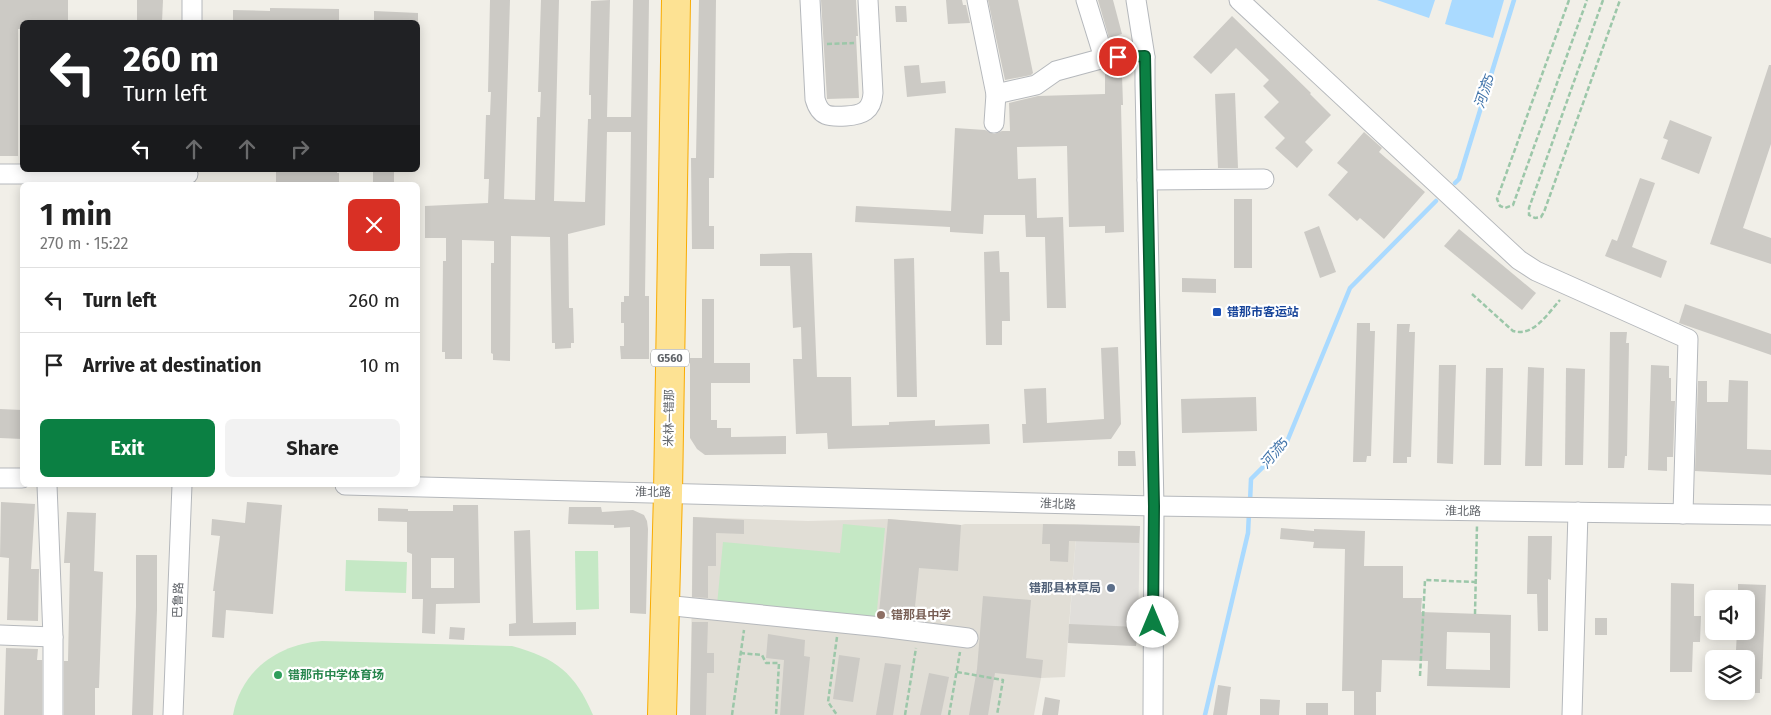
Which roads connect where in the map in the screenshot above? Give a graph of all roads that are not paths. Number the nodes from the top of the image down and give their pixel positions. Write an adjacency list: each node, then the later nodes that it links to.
1 (192, 0): 9 (street)
2 (676, 0): 23 (highway, 米林—错那 / G560)
3 (810, 0): 4 (street)
4 (868, 0)
5 (977, 0): 12 (street)
6 (1086, 0): 11 (street)
7 (1136, 0): 10 (street)
8 (1239, 0): 26 (street)
9 (192, 20)
10 (1145, 56): 11 (street); 17 (street)
11 (1104, 58): 12 (street)
12 (996, 94): 13 (street)
13 (994, 123)
14 (0, 174): 15 (street)
15 (188, 176)
16 (1264, 179): 17 (street)
17 (1147, 180): 24 (street)
18 (0, 478): 19 (street)
19 (20, 478)
20 (47, 487): 30 (street)
21 (182, 487): 33 (street, 巴鲁路)
22 (420, 487): 23 (street, 淮北路)
23 (668, 493): 24 (street, 淮北路); 28 (highway, 米林—错那 / G560)
24 (1154, 506): 25 (street, 淮北路); 35 (street)
25 (1578, 512): 26 (street, 淮北路); 36 (street)
26 (1683, 514): 27 (street, 淮北路)
27 (1771, 516)
28 (664, 605): 31 (street); 34 (highway, 米林—错那 / G560)
29 (0, 635): 30 (street)
30 (53, 636): 32 (street)
31 (966, 638)
32 (53, 715)
33 (173, 715)
34 (662, 715)
35 (1153, 715)
36 (1572, 715)

